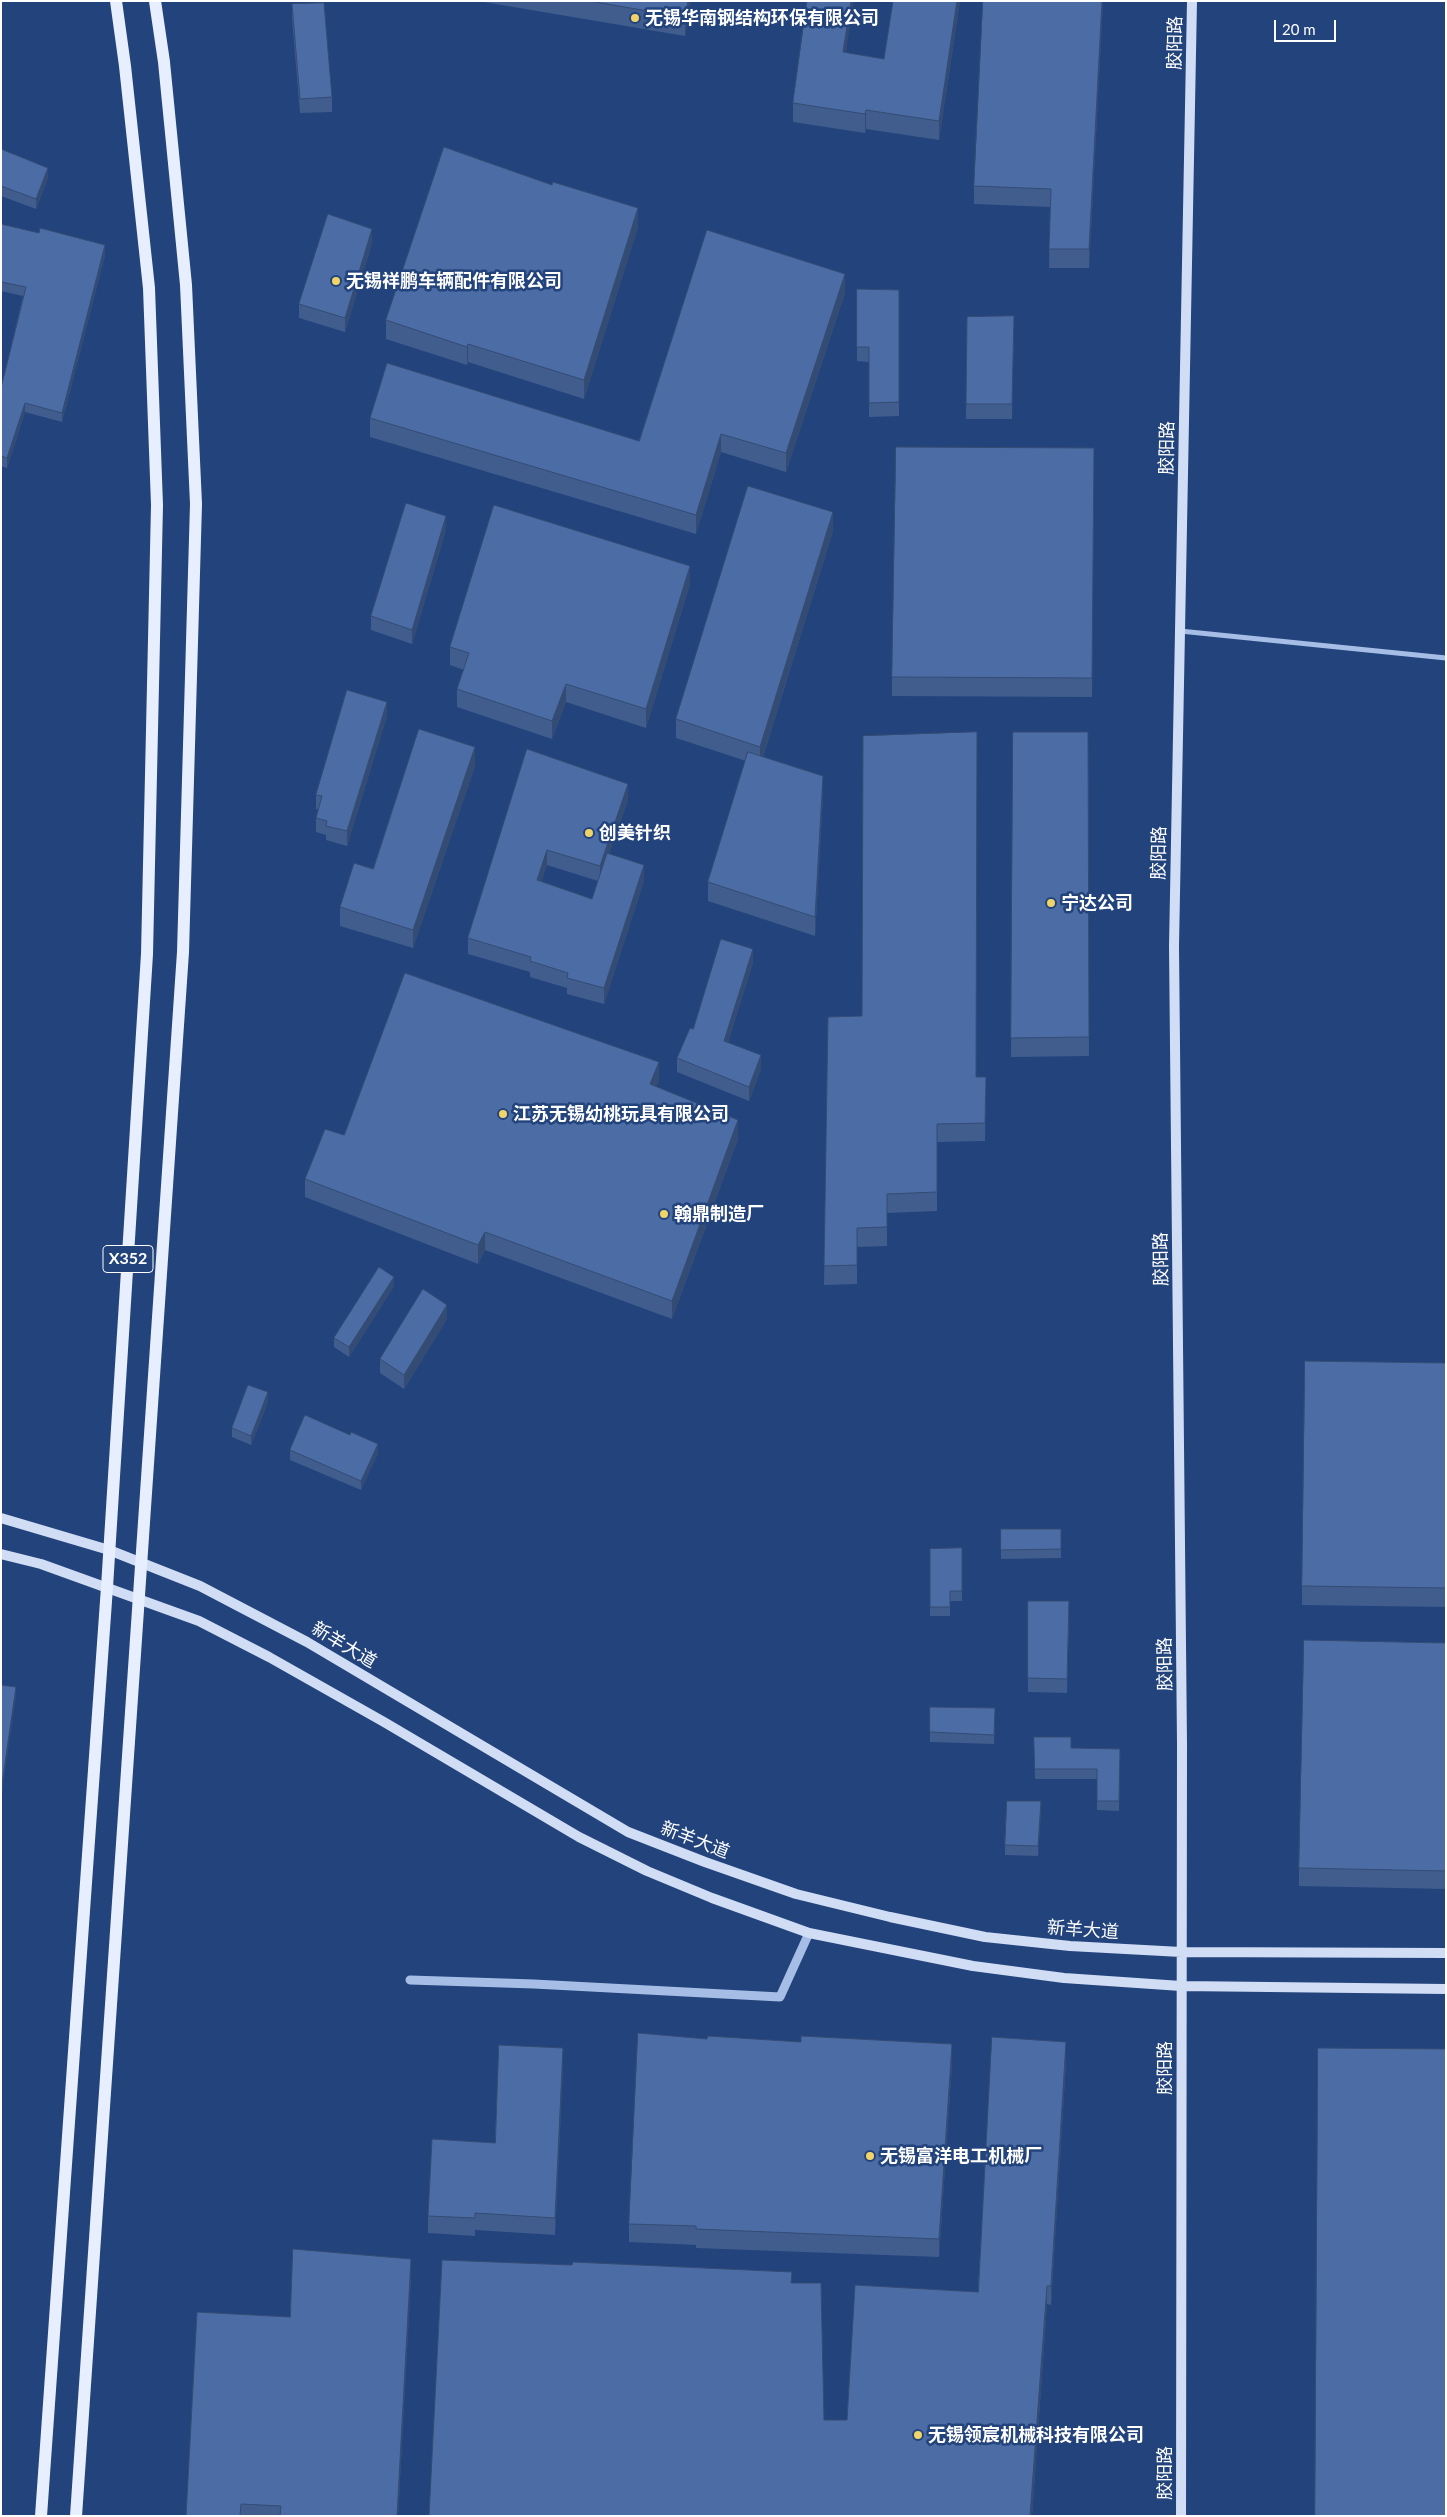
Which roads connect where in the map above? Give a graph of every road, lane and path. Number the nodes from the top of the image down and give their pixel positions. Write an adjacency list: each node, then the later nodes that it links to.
1 (116, 1): 7 (main road, X352)
2 (155, 1): 9 (main road, X352)
3 (1192, 1): 4 (main road, 胶阳路)
4 (1180, 631): 5 (street); 13 (main road, 胶阳路)
5 (1446, 658)
6 (1, 1518): 7 (main road, 新羊大道)
7 (110, 1550): 9 (main road, 新羊大道); 10 (main road, X352)
8 (1, 1554): 10 (main road)
9 (142, 1562): 11 (main road, X352); 13 (main road, 新羊大道)
10 (107, 1587): 11 (main road); 18 (main road, X352)
11 (138, 1599): 12 (main road); 19 (main road, X352)
12 (809, 1933): 15 (street); 16 (main road)
13 (1181, 1952): 14 (main road, 新羊大道); 16 (main road, 胶阳路)
14 (1446, 1953)
15 (410, 1980)
16 (1181, 1986): 17 (main road); 20 (main road, 胶阳路)
17 (1446, 1989)
18 (41, 2516)
19 (76, 2516)
20 (1181, 2516)

